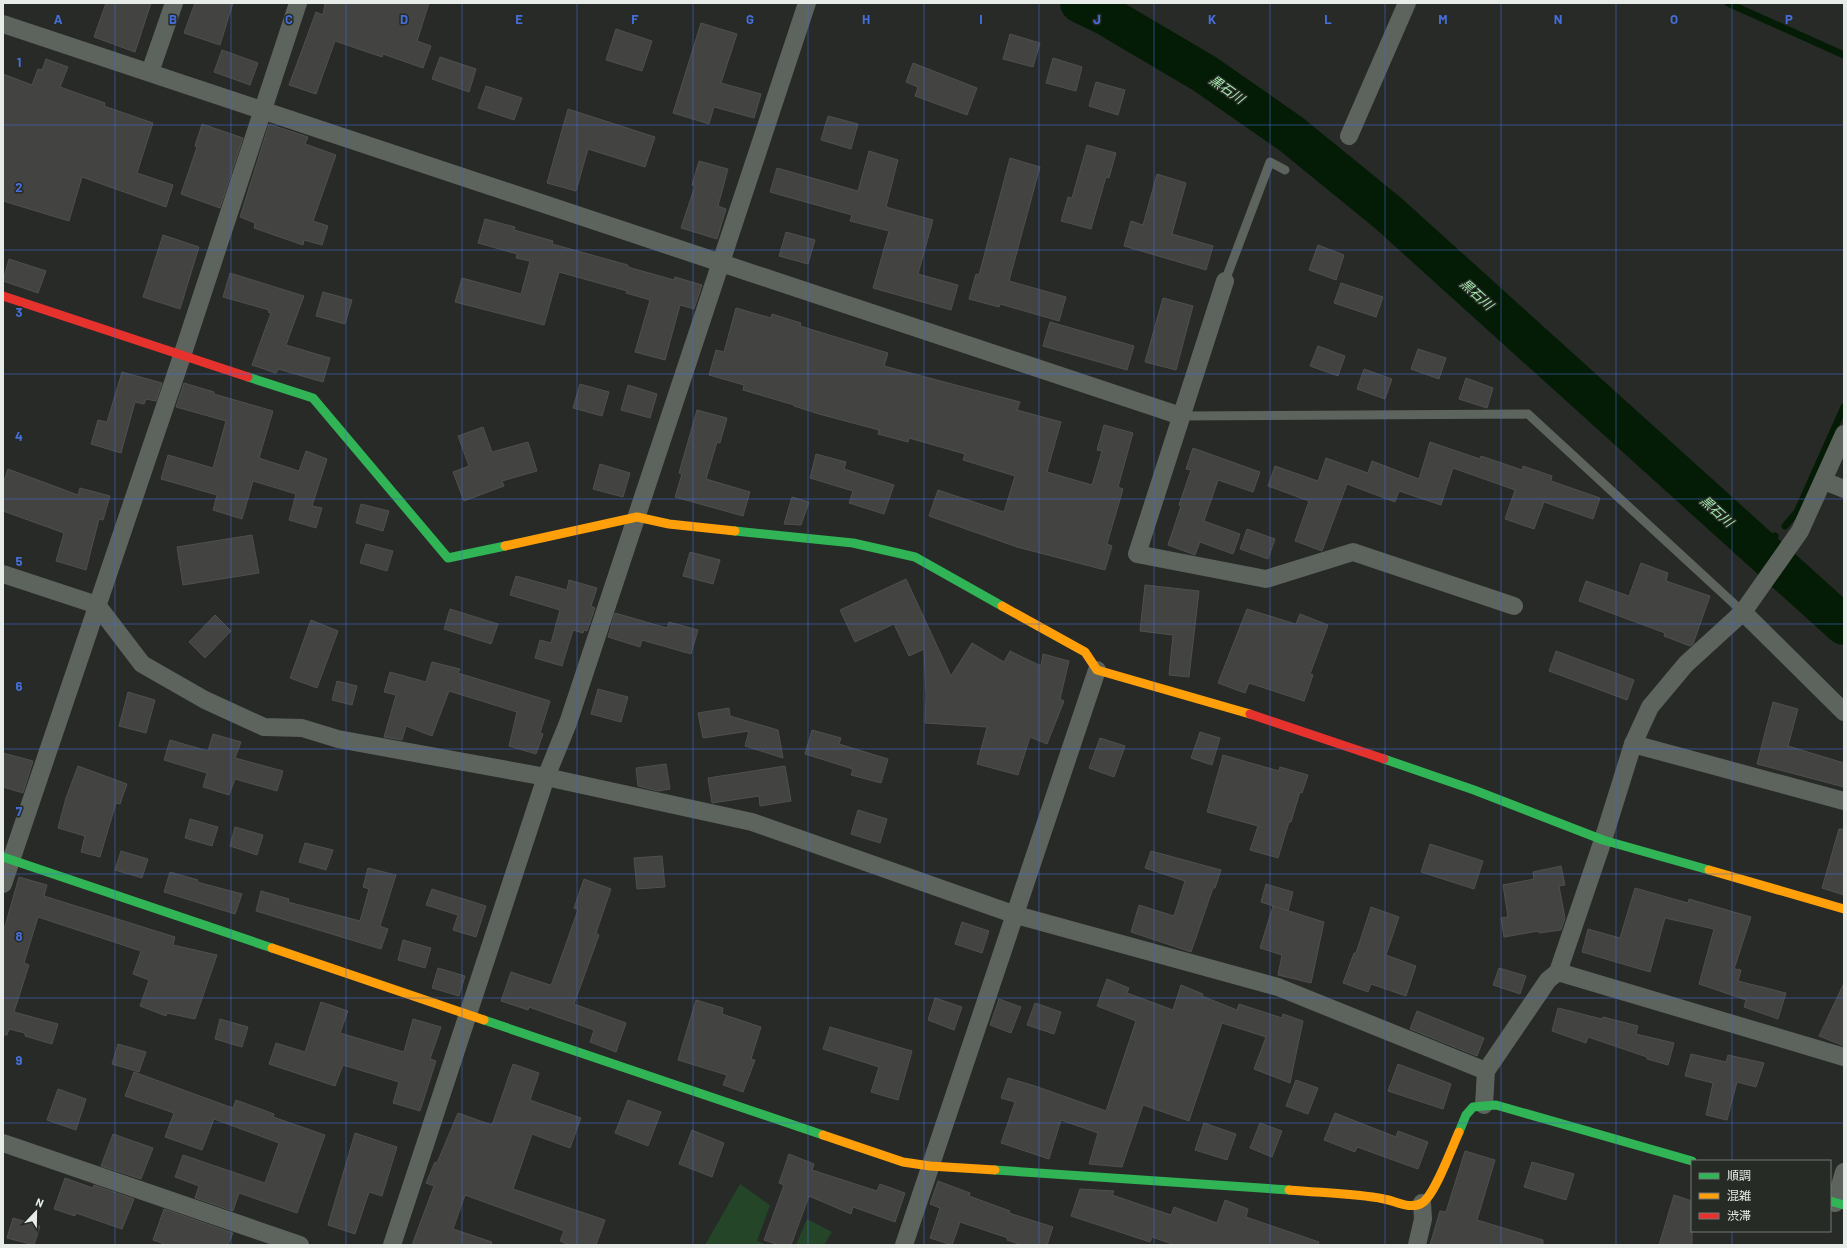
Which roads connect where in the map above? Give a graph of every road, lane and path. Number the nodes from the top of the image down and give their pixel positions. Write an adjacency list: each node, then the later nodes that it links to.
1 (174, 3): 6 (street)
2 (298, 3): 7 (street)
3 (807, 3): 10 (street)
4 (1407, 3): 8 (street)
5 (3, 24): 6 (street)
6 (150, 72): 7 (street)
7 (263, 110): 10 (street); 13 (street)
8 (1349, 136)
9 (1285, 170): 11 (lane)
10 (722, 263): 14 (street); 18 (street)
11 (1225, 281): 14 (street)
12 (3, 296): 13 (street)
13 (182, 356): 18 (street); 20 (street)
14 (1181, 416): 21 (street); 22 (lane)
15 (1844, 434): 16 (street)
16 (1824, 481): 17 (street); 22 (street)
17 (1844, 489)
18 (637, 517): 23 (street); 26 (street)
19 (3, 574): 20 (street)
20 (97, 605): 26 (street); 29 (street)
21 (1514, 606)
22 (1743, 612): 24 (street); 25 (street)
23 (1097, 670): 28 (street); 32 (street)
24 (1844, 712)
25 (1633, 744): 27 (street); 28 (street)
26 (546, 777): 32 (street); 34 (street)
27 (1844, 801)
28 (1603, 840): 31 (street); 33 (street)
29 (7, 859): 30 (street); 34 (street)
30 (3, 884)
31 (1844, 909)
32 (1016, 915): 36 (street); 40 (street)
33 (1558, 972): 35 (street); 36 (street)
34 (469, 1015): 40 (street); 45 (street)
35 (1844, 1057)
36 (1486, 1071): 37 (street)
37 (1484, 1105): 39 (street); 42 (street)
38 (3, 1143): 44 (street)
39 (1691, 1161)
40 (930, 1166): 42 (street); 46 (street)
41 (1844, 1172): 43 (street)
42 (1422, 1203): 47 (street)
43 (1836, 1203)
44 (300, 1245)
45 (392, 1245)
46 (904, 1245)
47 (1417, 1245)

